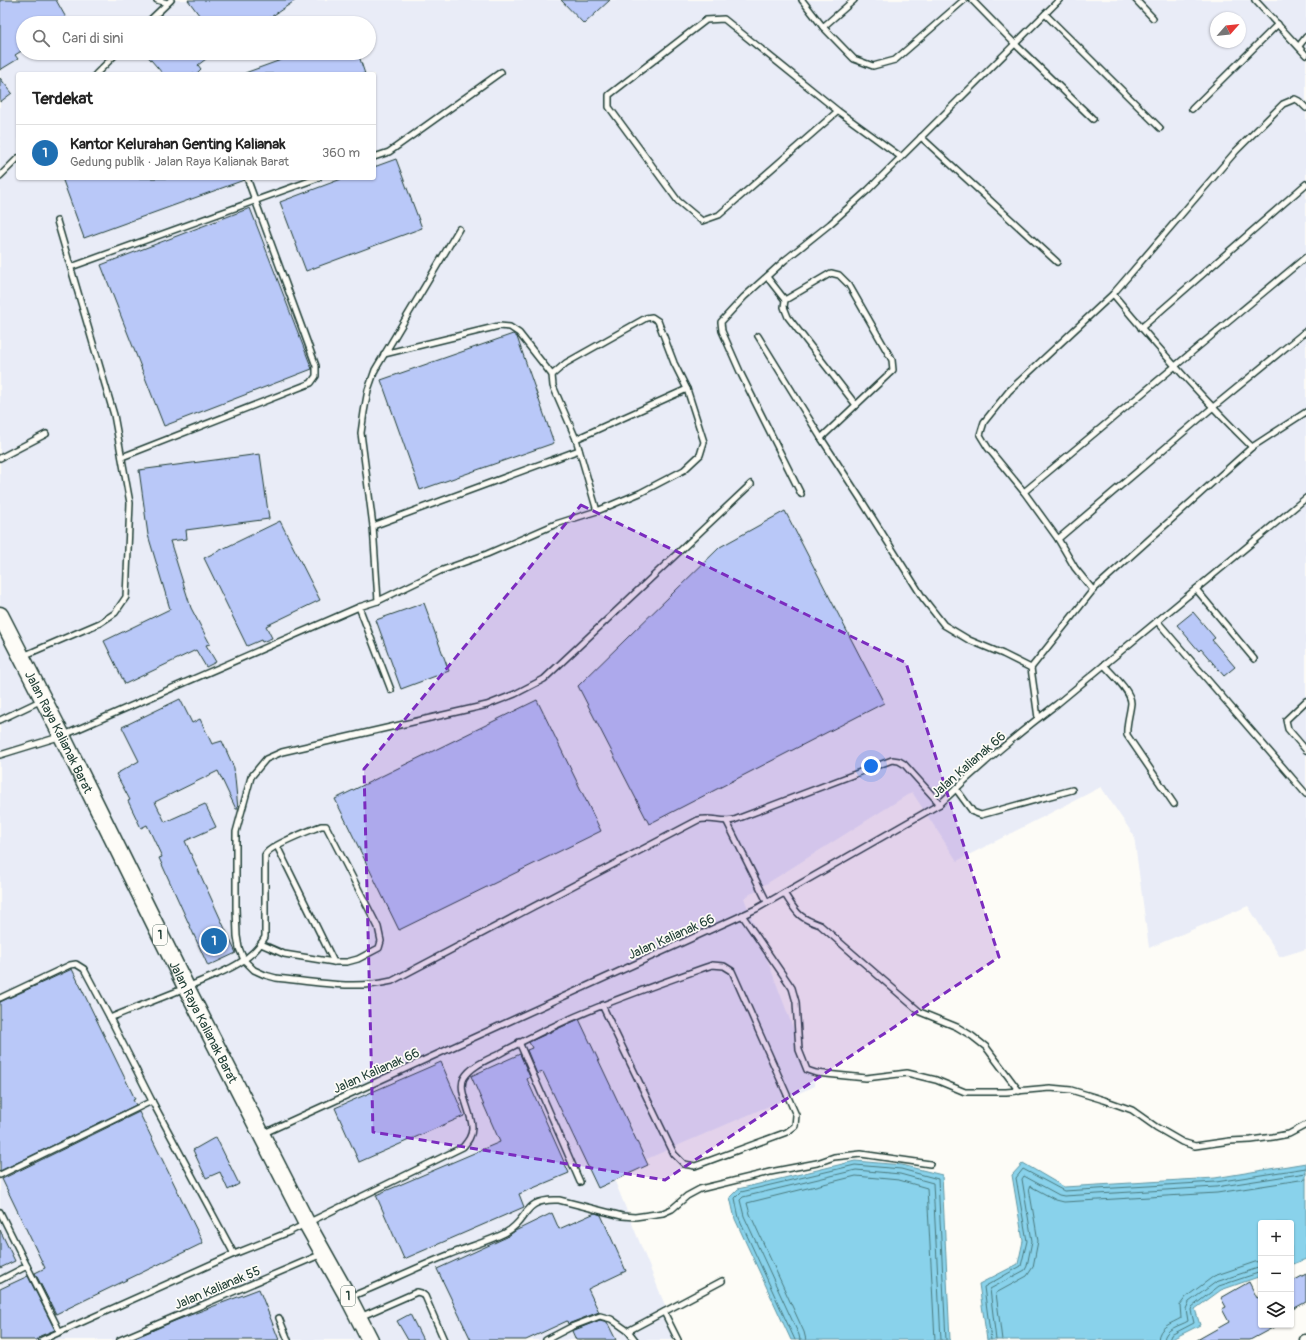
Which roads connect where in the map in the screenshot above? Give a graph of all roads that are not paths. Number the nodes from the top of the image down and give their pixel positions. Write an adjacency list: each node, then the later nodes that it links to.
1 (157, 0): 9 (lane)
2 (802, 0): 14 (lane)
3 (854, 0): 14 (lane)
4 (964, 0): 14 (lane)
5 (972, 0): 16 (lane)
6 (1059, 0): 10 (lane)
7 (1136, 0): 12 (lane)
8 (1255, 0): 13 (lane)
9 (169, 2): 11 (lane)
10 (1045, 14): 16 (lane); 26 (lane)
11 (154, 16)
12 (1153, 18)
13 (1278, 24): 17 (lane); 23 (lane)
14 (823, 27)
15 (1306, 37): 17 (lane)
16 (1014, 44): 25 (lane); 27 (lane)
17 (1299, 46): 18 (lane)
18 (1306, 55)
19 (110, 60): 20 (lane)
20 (98, 72)
21 (501, 72): 28 (lane)
22 (1306, 108): 42 (lane)
23 (1192, 109)
24 (838, 111): 24 (lane); 29 (lane)
25 (1093, 119)
26 (1160, 128)
27 (921, 137): 29 (lane); 39 (lane)
28 (376, 156)
29 (900, 156): 41 (lane)
30 (16, 160): 31 (lane)
31 (0, 176)
32 (248, 180): 35 (lane)
33 (313, 180): 35 (lane)
34 (1306, 184): 44 (lane)
35 (256, 201): 40 (lane); 59 (lane)
36 (57, 220): 40 (lane)
37 (459, 229): 47 (lane)
38 (1306, 257): 48 (lane)
39 (1057, 262)
40 (71, 267): 59 (lane)
41 (766, 277): 43 (lane); 63 (lane)
42 (1113, 294): 44 (lane); 62 (lane)
43 (785, 300): 51 (lane); 51 (lane)
44 (1141, 328): 48 (lane)
45 (1306, 331): 52 (lane)
46 (758, 336): 55 (lane)
47 (384, 354): 49 (lane); 66 (lane)
48 (1175, 366): 52 (lane); 62 (lane)
49 (552, 374): 50 (lane); 56 (lane)
50 (687, 389): 56 (lane); 65 (lane)
51 (856, 405): 55 (lane)
52 (1212, 408): 57 (lane); 67 (lane)
53 (1306, 412): 57 (lane)
54 (46, 434): 60 (lane)
55 (821, 438): 77 (lane)
56 (576, 439): 58 (lane)
57 (1252, 448): 69 (lane)
58 (579, 450): 65 (lane); 66 (lane)
59 (122, 457): 74 (lane)
60 (0, 458)
61 (751, 484): 97 (lane)
62 (1024, 492): 67 (lane)
63 (801, 494)
64 (1306, 498): 68 (lane, Jalan Kalianak 66)
65 (597, 511): 70 (lane)
66 (373, 526): 70 (lane)
67 (1058, 539): 69 (lane)
68 (1196, 589): 73 (lane, Jalan Kalianak 66); 75 (lane)
69 (1093, 590): 77 (lane)
70 (378, 601): 71 (lane)
71 (359, 607): 78 (lane); 83 (lane)
72 (0, 615): 74 (highway, Jalan Raya Kalianak Barat / 1)
73 (1157, 621): 76 (lane, Jalan Kalianak 66); 88 (lane)
74 (21, 656): 79 (highway, Jalan Raya Kalianak Barat / 1)
75 (1254, 659)
76 (1104, 665): 81 (lane, Jalan Kalianak 66); 90 (lane)
77 (1031, 668): 81 (lane)
78 (391, 690)
79 (43, 700): 82 (lane); 83 (highway, Jalan Raya Kalianak Barat / 1)
80 (1306, 701): 84 (lane)
81 (1038, 718): 86 (lane, Jalan Kalianak 66)
82 (0, 720)
83 (62, 736): 85 (lane); 99 (highway, Jalan Raya Kalianak Barat / 1)
84 (1306, 750)
85 (0, 755)
86 (956, 789): 87 (lane); 89 (lane, Jalan Kalianak 66)
87 (1072, 790)
88 (1306, 794)
89 (940, 804): 91 (lane); 93 (lane, Jalan Kalianak 66)
90 (1174, 804)
91 (727, 822): 94 (lane); 97 (lane)
92 (277, 846): 96 (lane); 98 (lane); 98 (lane)
93 (784, 893): 94 (lane, Jalan Kalianak 66); 104 (lane)
94 (768, 902): 95 (lane, Jalan Kalianak 66)
95 (742, 915): 104 (lane); 107 (lane, Jalan Kalianak 66)
96 (261, 944): 97 (lane); 98 (lane)
97 (244, 960): 99 (lane)
98 (334, 962)
99 (186, 987): 102 (lane); 107 (highway, Jalan Raya Kalianak Barat / 1)
100 (0, 998): 102 (lane)
101 (602, 1005): 101 (lane); 103 (lane)
102 (110, 1018): 105 (lane)
103 (519, 1042): 110 (lane); 112 (lane)
104 (1019, 1091): 106 (lane)
105 (152, 1101): 109 (lane); 114 (lane)
106 (1306, 1125)
107 (261, 1134): 112 (highway, Jalan Raya Kalianak Barat / 1)
108 (930, 1164): 118 (lane)
109 (0, 1175)
110 (580, 1182)
111 (0, 1212): 115 (lane)
112 (306, 1222): 113 (highway, Jalan Raya Kalianak Barat / 1); 114 (lane)
113 (323, 1253): 118 (highway, Jalan Raya Kalianak Barat / 1); 124 (lane, Jalan Kalianak 55)
114 (234, 1254): 123 (lane)
115 (27, 1266): 116 (lane); 123 (lane)
116 (0, 1280)
117 (722, 1282): 119 (lane)
118 (348, 1297): 121 (highway, Jalan Raya Kalianak Barat / 1)
119 (664, 1312): 122 (lane); 132 (lane)
120 (279, 1318): 127 (lane)
121 (359, 1318): 128 (highway, Jalan Raya Kalianak Barat / 1); 129 (lane)
122 (628, 1331): 130 (lane); 131 (lane)
123 (60, 1332): 125 (lane)
124 (128, 1338): 126 (lane, Jalan Kalianak 55)
125 (42, 1340)
126 (120, 1340)
127 (288, 1340)
128 (370, 1340)
129 (444, 1340)
130 (546, 1340)
131 (635, 1340)
132 (678, 1340)

